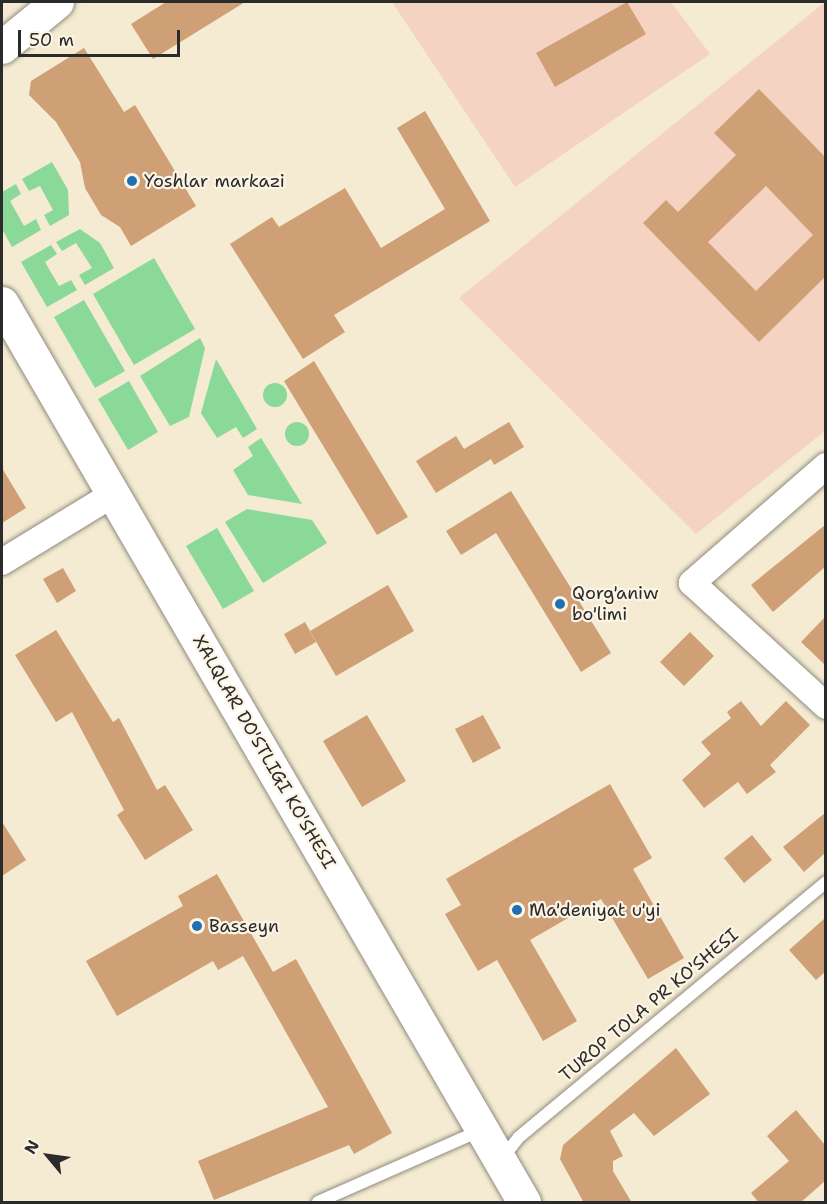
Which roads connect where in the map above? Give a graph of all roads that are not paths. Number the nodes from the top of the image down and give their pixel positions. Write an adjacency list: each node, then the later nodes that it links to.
1 (57, 2): 2 (street)
2 (2, 47)
3 (2, 303): 5 (street, XALQLAR DO'STLIGI KO'SHESI)
4 (825, 466): 7 (street)
5 (115, 493): 6 (street); 9 (street, XALQLAR DO'STLIGI KO'SHESI)
6 (2, 562)
7 (825, 706)
8 (825, 882): 10 (lane, TUROP TOLA PR KO'SHESI)
9 (482, 1130): 10 (street, XALQLAR DO'STLIGI KO'SHESI); 11 (lane)
10 (500, 1161): 12 (street, XALQLAR DO'STLIGI KO'SHESI)
11 (318, 1203)
12 (524, 1203)

